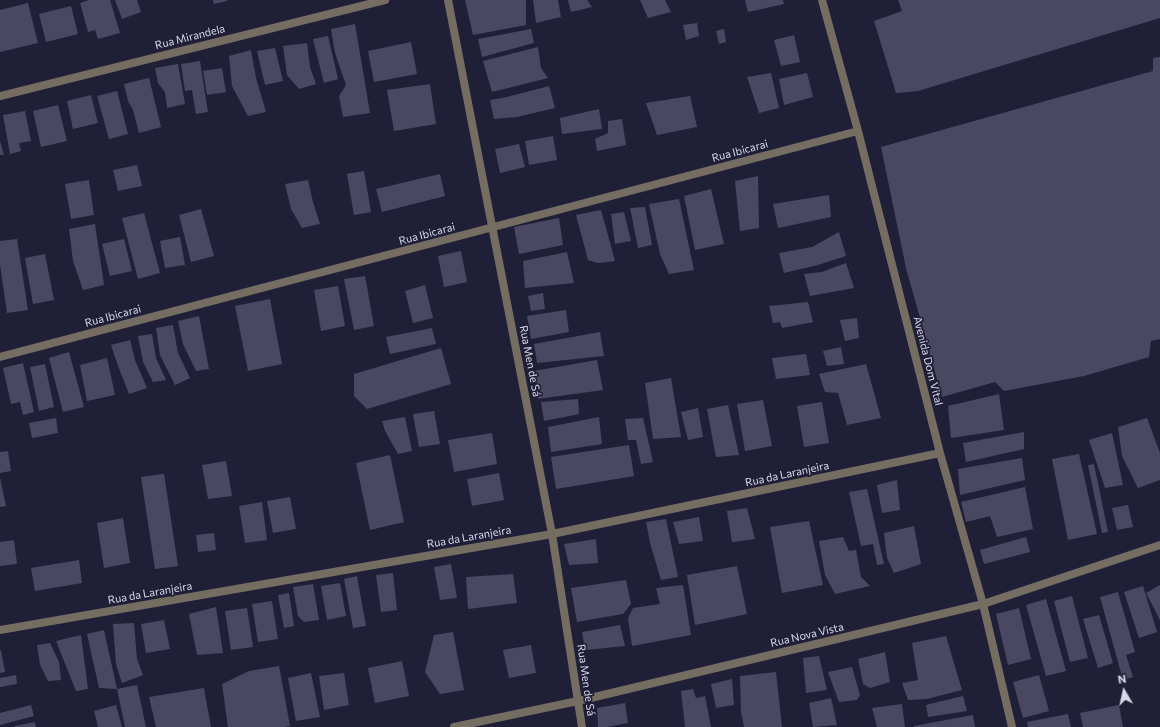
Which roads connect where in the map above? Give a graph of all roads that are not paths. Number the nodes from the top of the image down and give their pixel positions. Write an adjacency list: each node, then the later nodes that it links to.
1 (385, 0): 4 (street, Rua Mirandela)
2 (448, 0): 6 (street, Rua Men de Sá)
3 (822, 0): 5 (street, Avenida Dom Vital)
4 (0, 96)
5 (858, 131): 6 (street, Rua Ibicarai); 8 (street, Avenida Dom Vital)
6 (492, 228): 7 (street, Rua Ibicarai); 9 (street, Rua Men de Sá)
7 (0, 357)
8 (940, 453): 9 (street, Rua da Laranjeira); 11 (street, Avenida Dom Vital)
9 (552, 534): 12 (street, Rua da Laranjeira); 13 (street, Rua Men de Sá)
10 (1160, 546): 11 (street, Rua Nova Vista)
11 (983, 604): 13 (street, Rua Nova Vista); 16 (street, Avenida Dom Vital)
12 (0, 630)
13 (578, 701): 14 (street, Rua Nova Vista); 15 (street, Rua Men de Sá)
14 (454, 727)
15 (582, 727)
16 (1012, 727)

